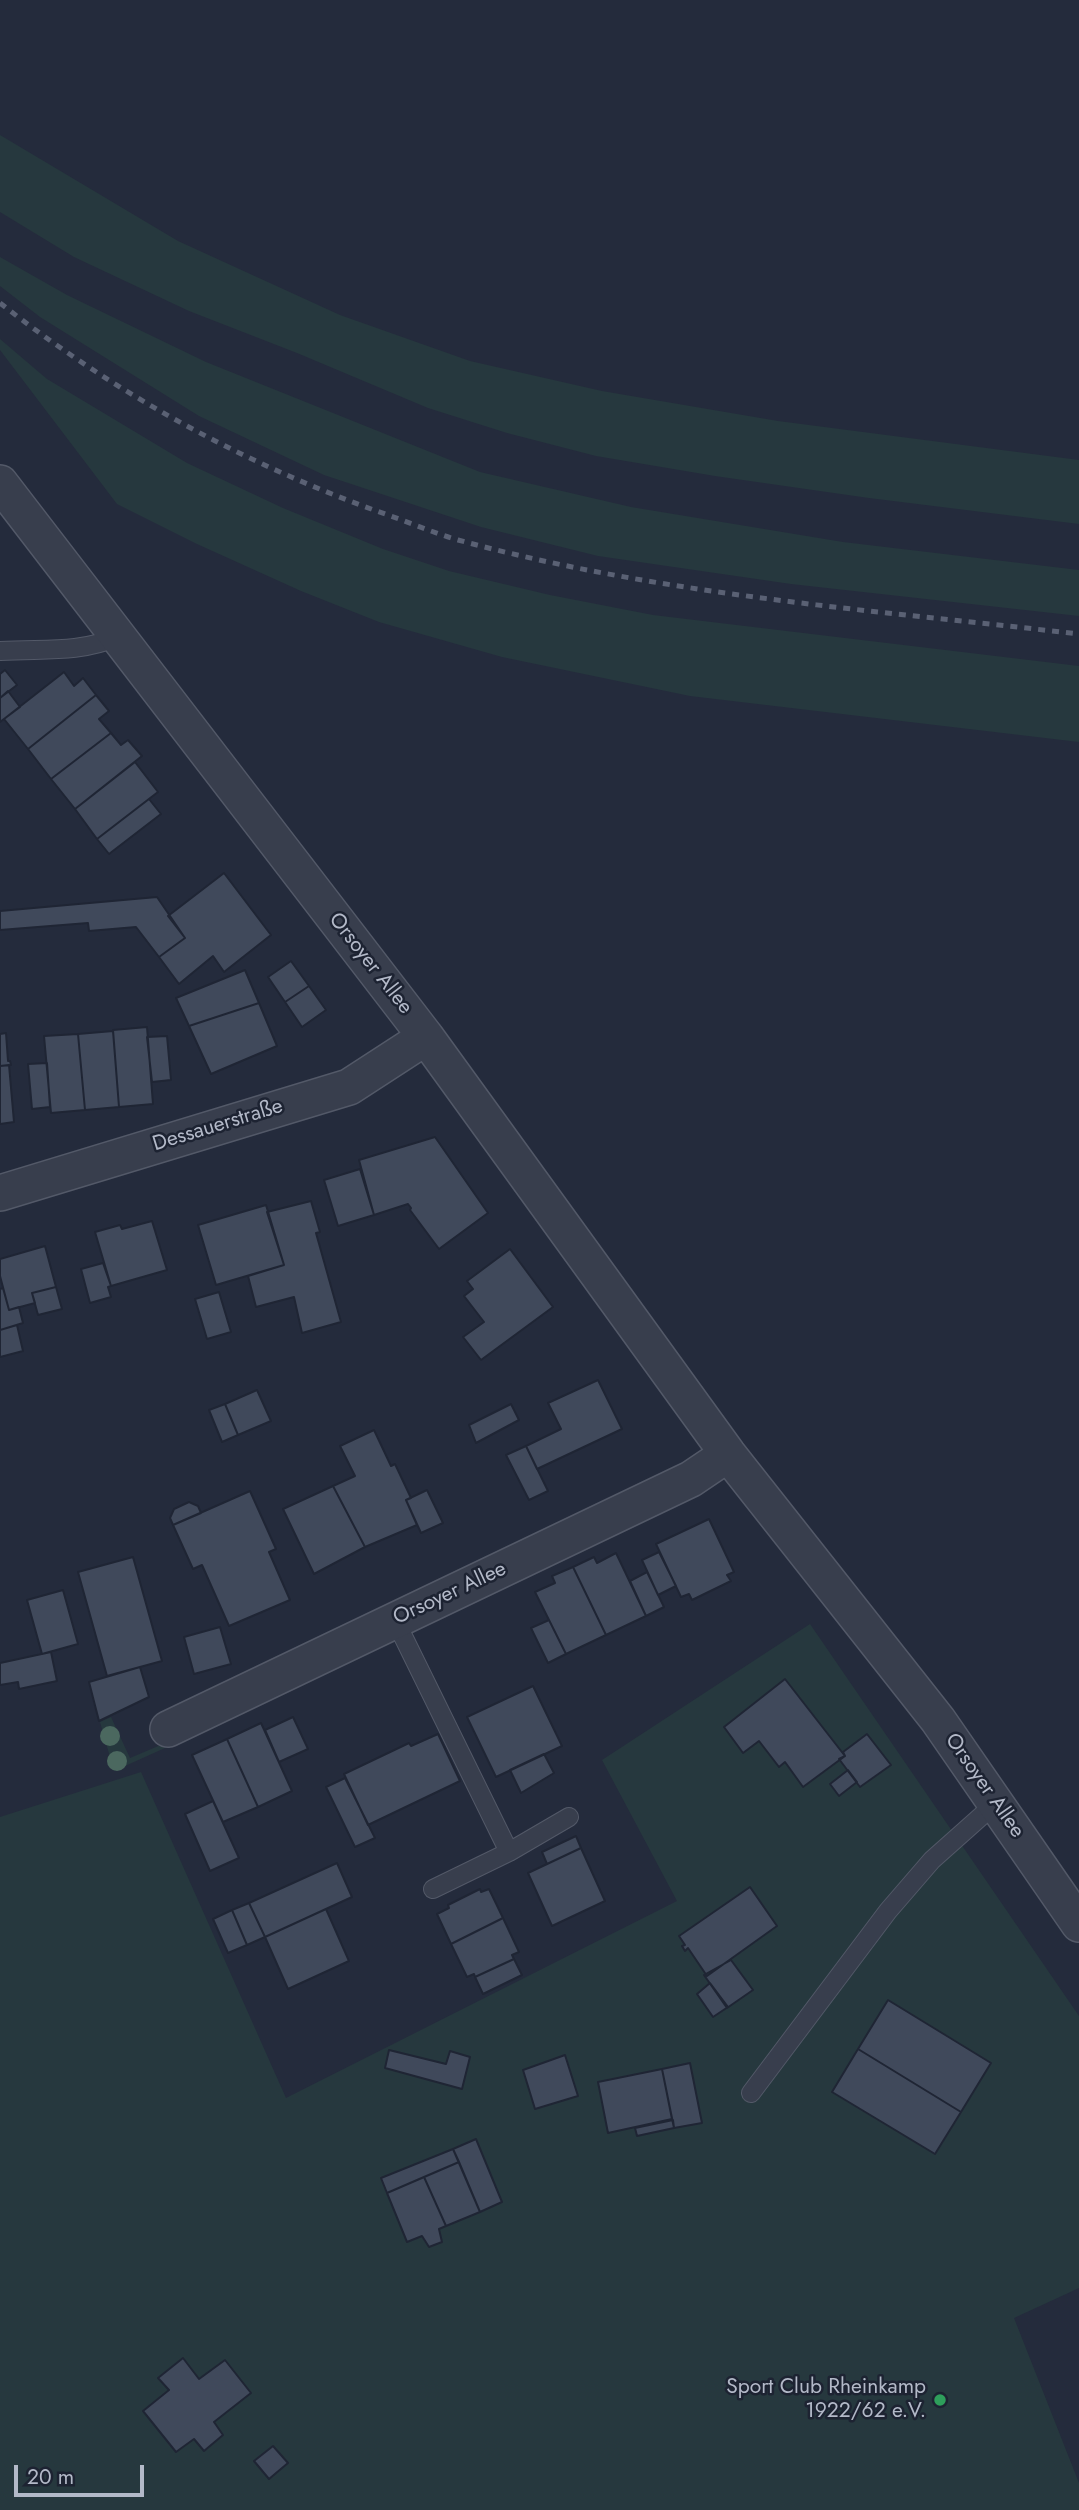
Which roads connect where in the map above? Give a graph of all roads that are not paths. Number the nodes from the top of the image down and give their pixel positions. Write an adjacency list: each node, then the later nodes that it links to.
1 (0, 483): 2 (street, Orsoyer Allee)
2 (118, 637): 3 (lane); 4 (street, Orsoyer Allee)
3 (0, 651)
4 (426, 1037): 5 (street, Dessauerstraße); 6 (street, Orsoyer Allee)
5 (0, 1193)
6 (728, 1454): 7 (street, Orsoyer Allee); 9 (street, Orsoyer Allee)
7 (395, 1620): 8 (street, Orsoyer Allee); 11 (lane)
8 (168, 1730)
9 (996, 1804): 13 (street, Orsoyer Allee); 14 (lane)
10 (569, 1816): 11 (lane)
11 (509, 1852): 12 (lane)
12 (433, 1889)
13 (1079, 1924)
14 (751, 2093)

